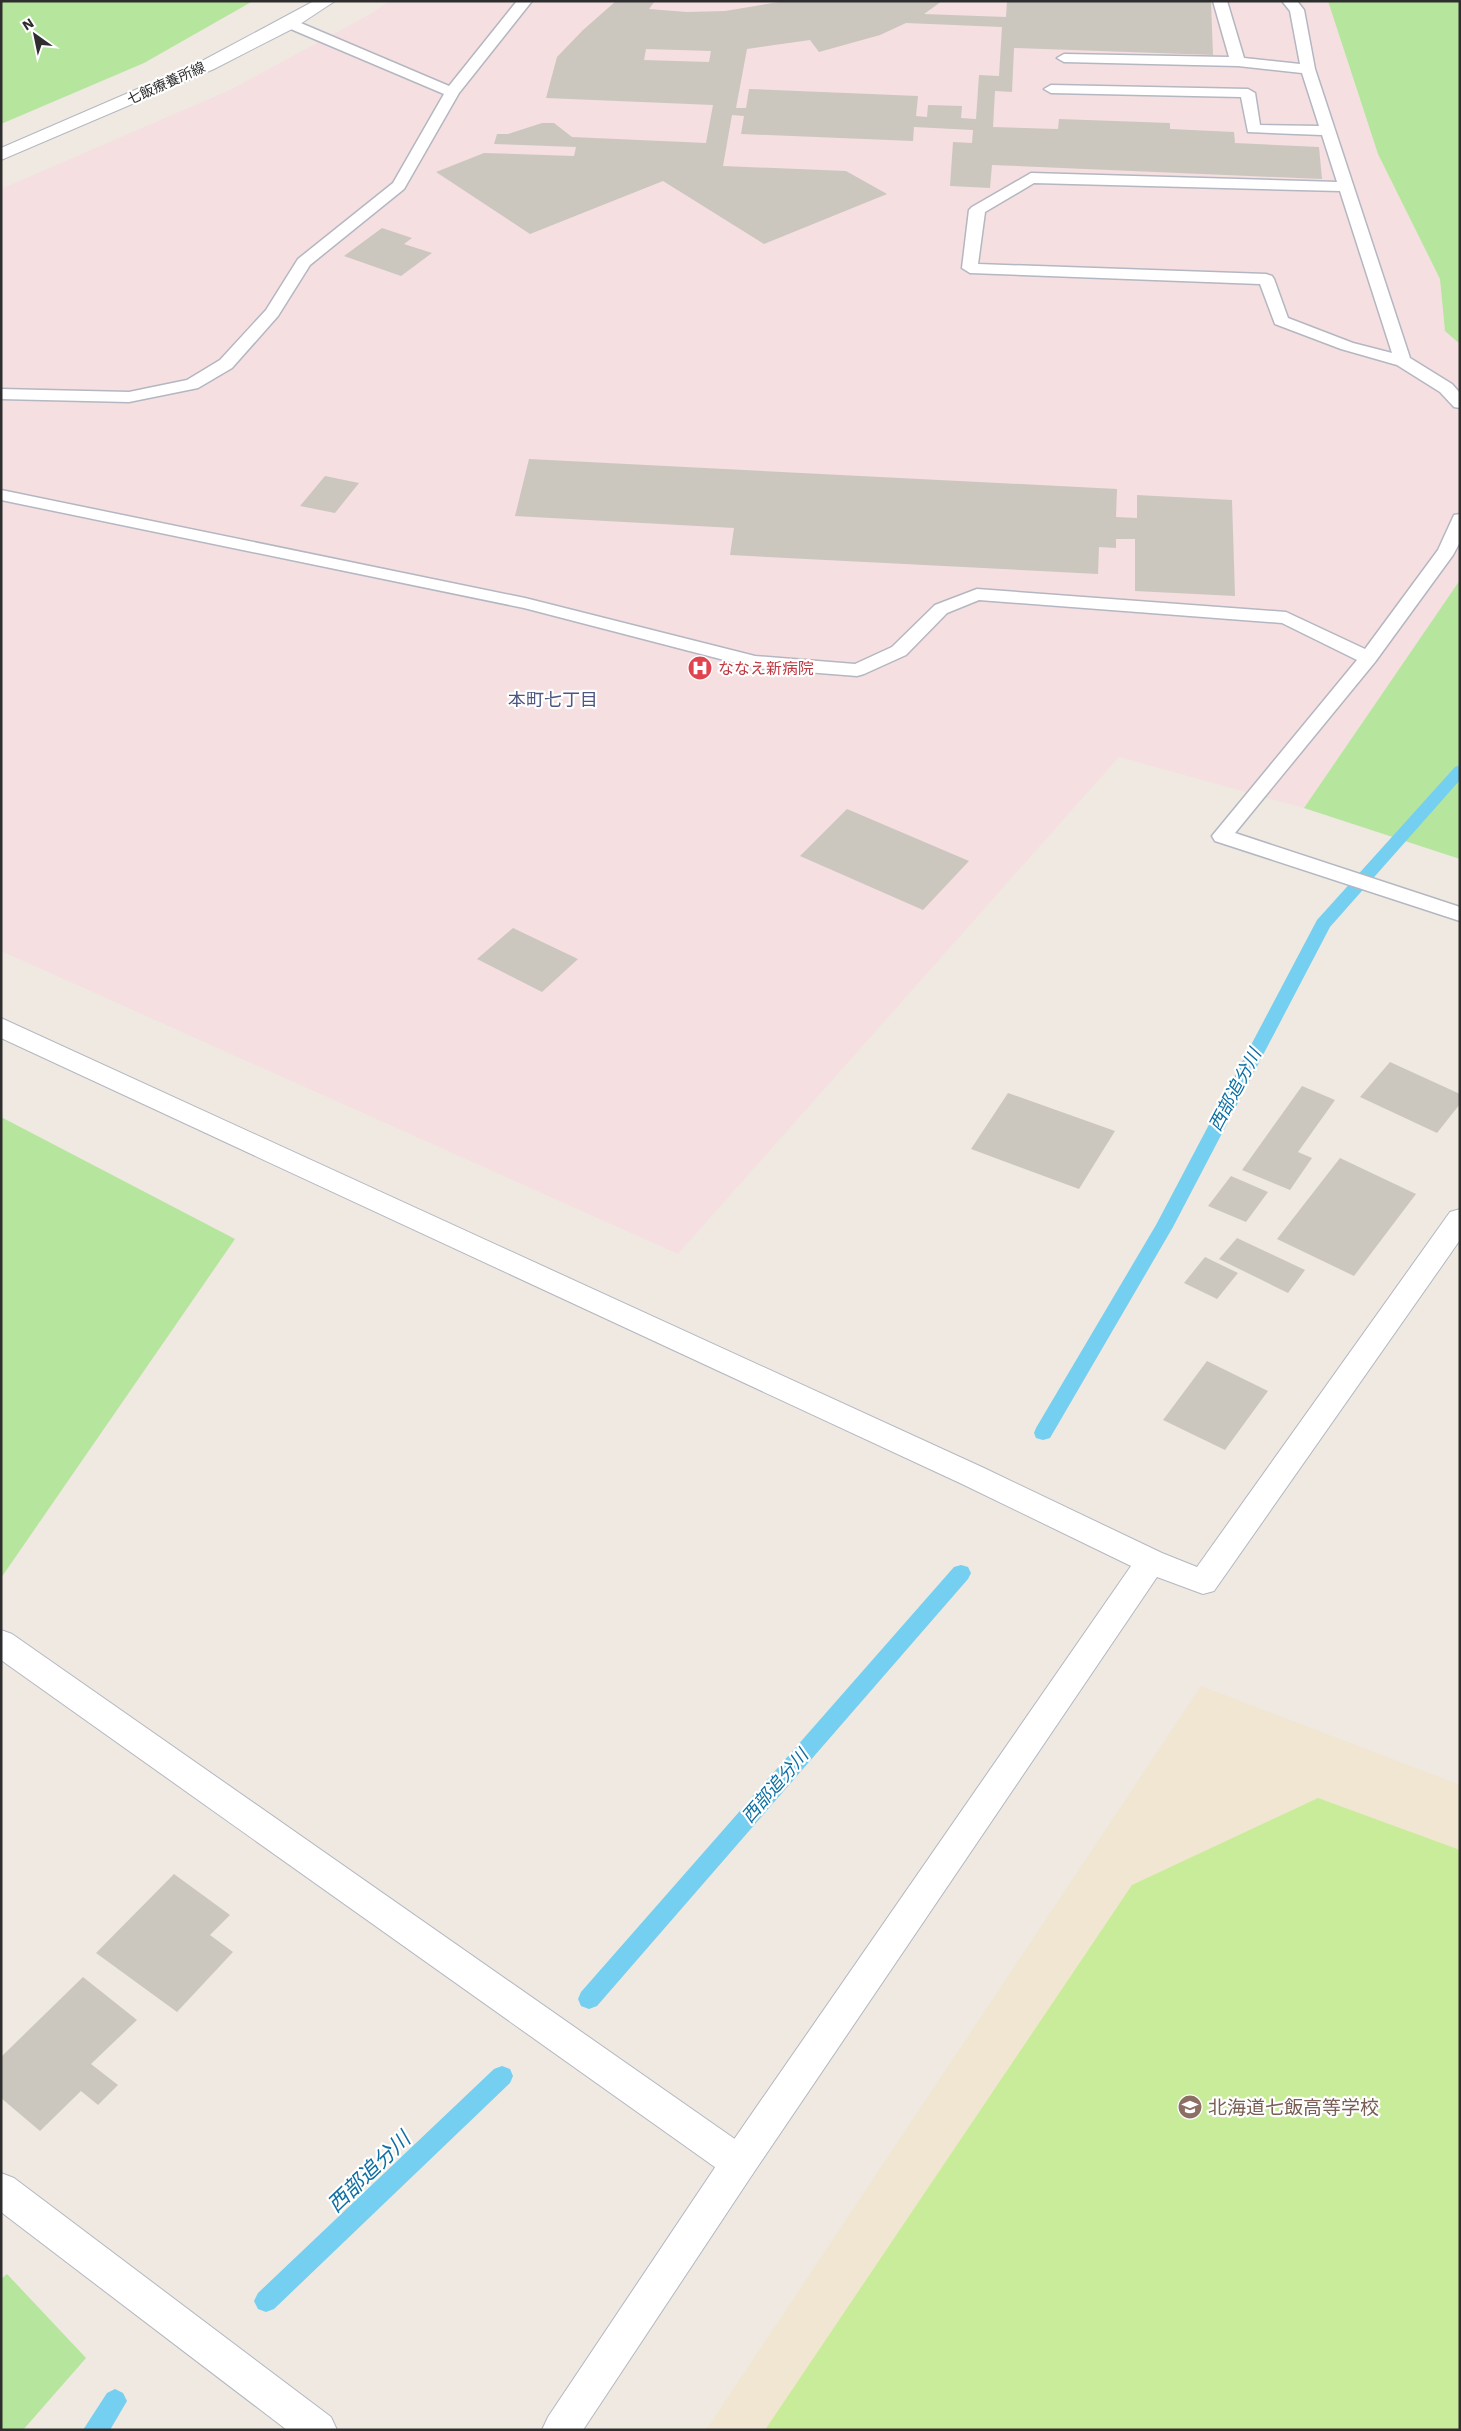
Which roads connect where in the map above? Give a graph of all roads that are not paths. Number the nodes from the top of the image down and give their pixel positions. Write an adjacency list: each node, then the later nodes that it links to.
1 (327, 1): 5 (street, 七飯療養所線)
2 (525, 1): 12 (lane)
3 (1220, 1): 8 (lane)
4 (1289, 1): 9 (lane)
5 (291, 24): 12 (lane); 14 (street, 七飯療養所線)
6 (1064, 58): 7 (lane)
7 (1129, 60): 8 (lane); 11 (lane)
8 (1238, 62): 9 (lane)
9 (1308, 69): 13 (lane)
10 (1051, 89): 11 (lane)
11 (1132, 91): 13 (lane)
12 (452, 92): 17 (lane)
13 (1328, 131): 15 (lane)
14 (1, 155)
15 (1345, 186): 16 (lane); 16 (lane)
16 (1403, 361): 18 (lane)
17 (1, 394)
18 (1460, 403)
19 (1, 495): 21 (lane)
20 (1460, 519): 21 (lane)
21 (1368, 658): 22 (lane)
22 (1460, 914)
23 (1, 1027): 25 (street)
24 (1460, 1219): 25 (street)
25 (1151, 1562): 27 (street)
26 (1, 1644): 27 (street)
27 (739, 2163): 30 (street)
28 (1, 2190): 29 (street)
29 (318, 2430)
30 (561, 2430)

